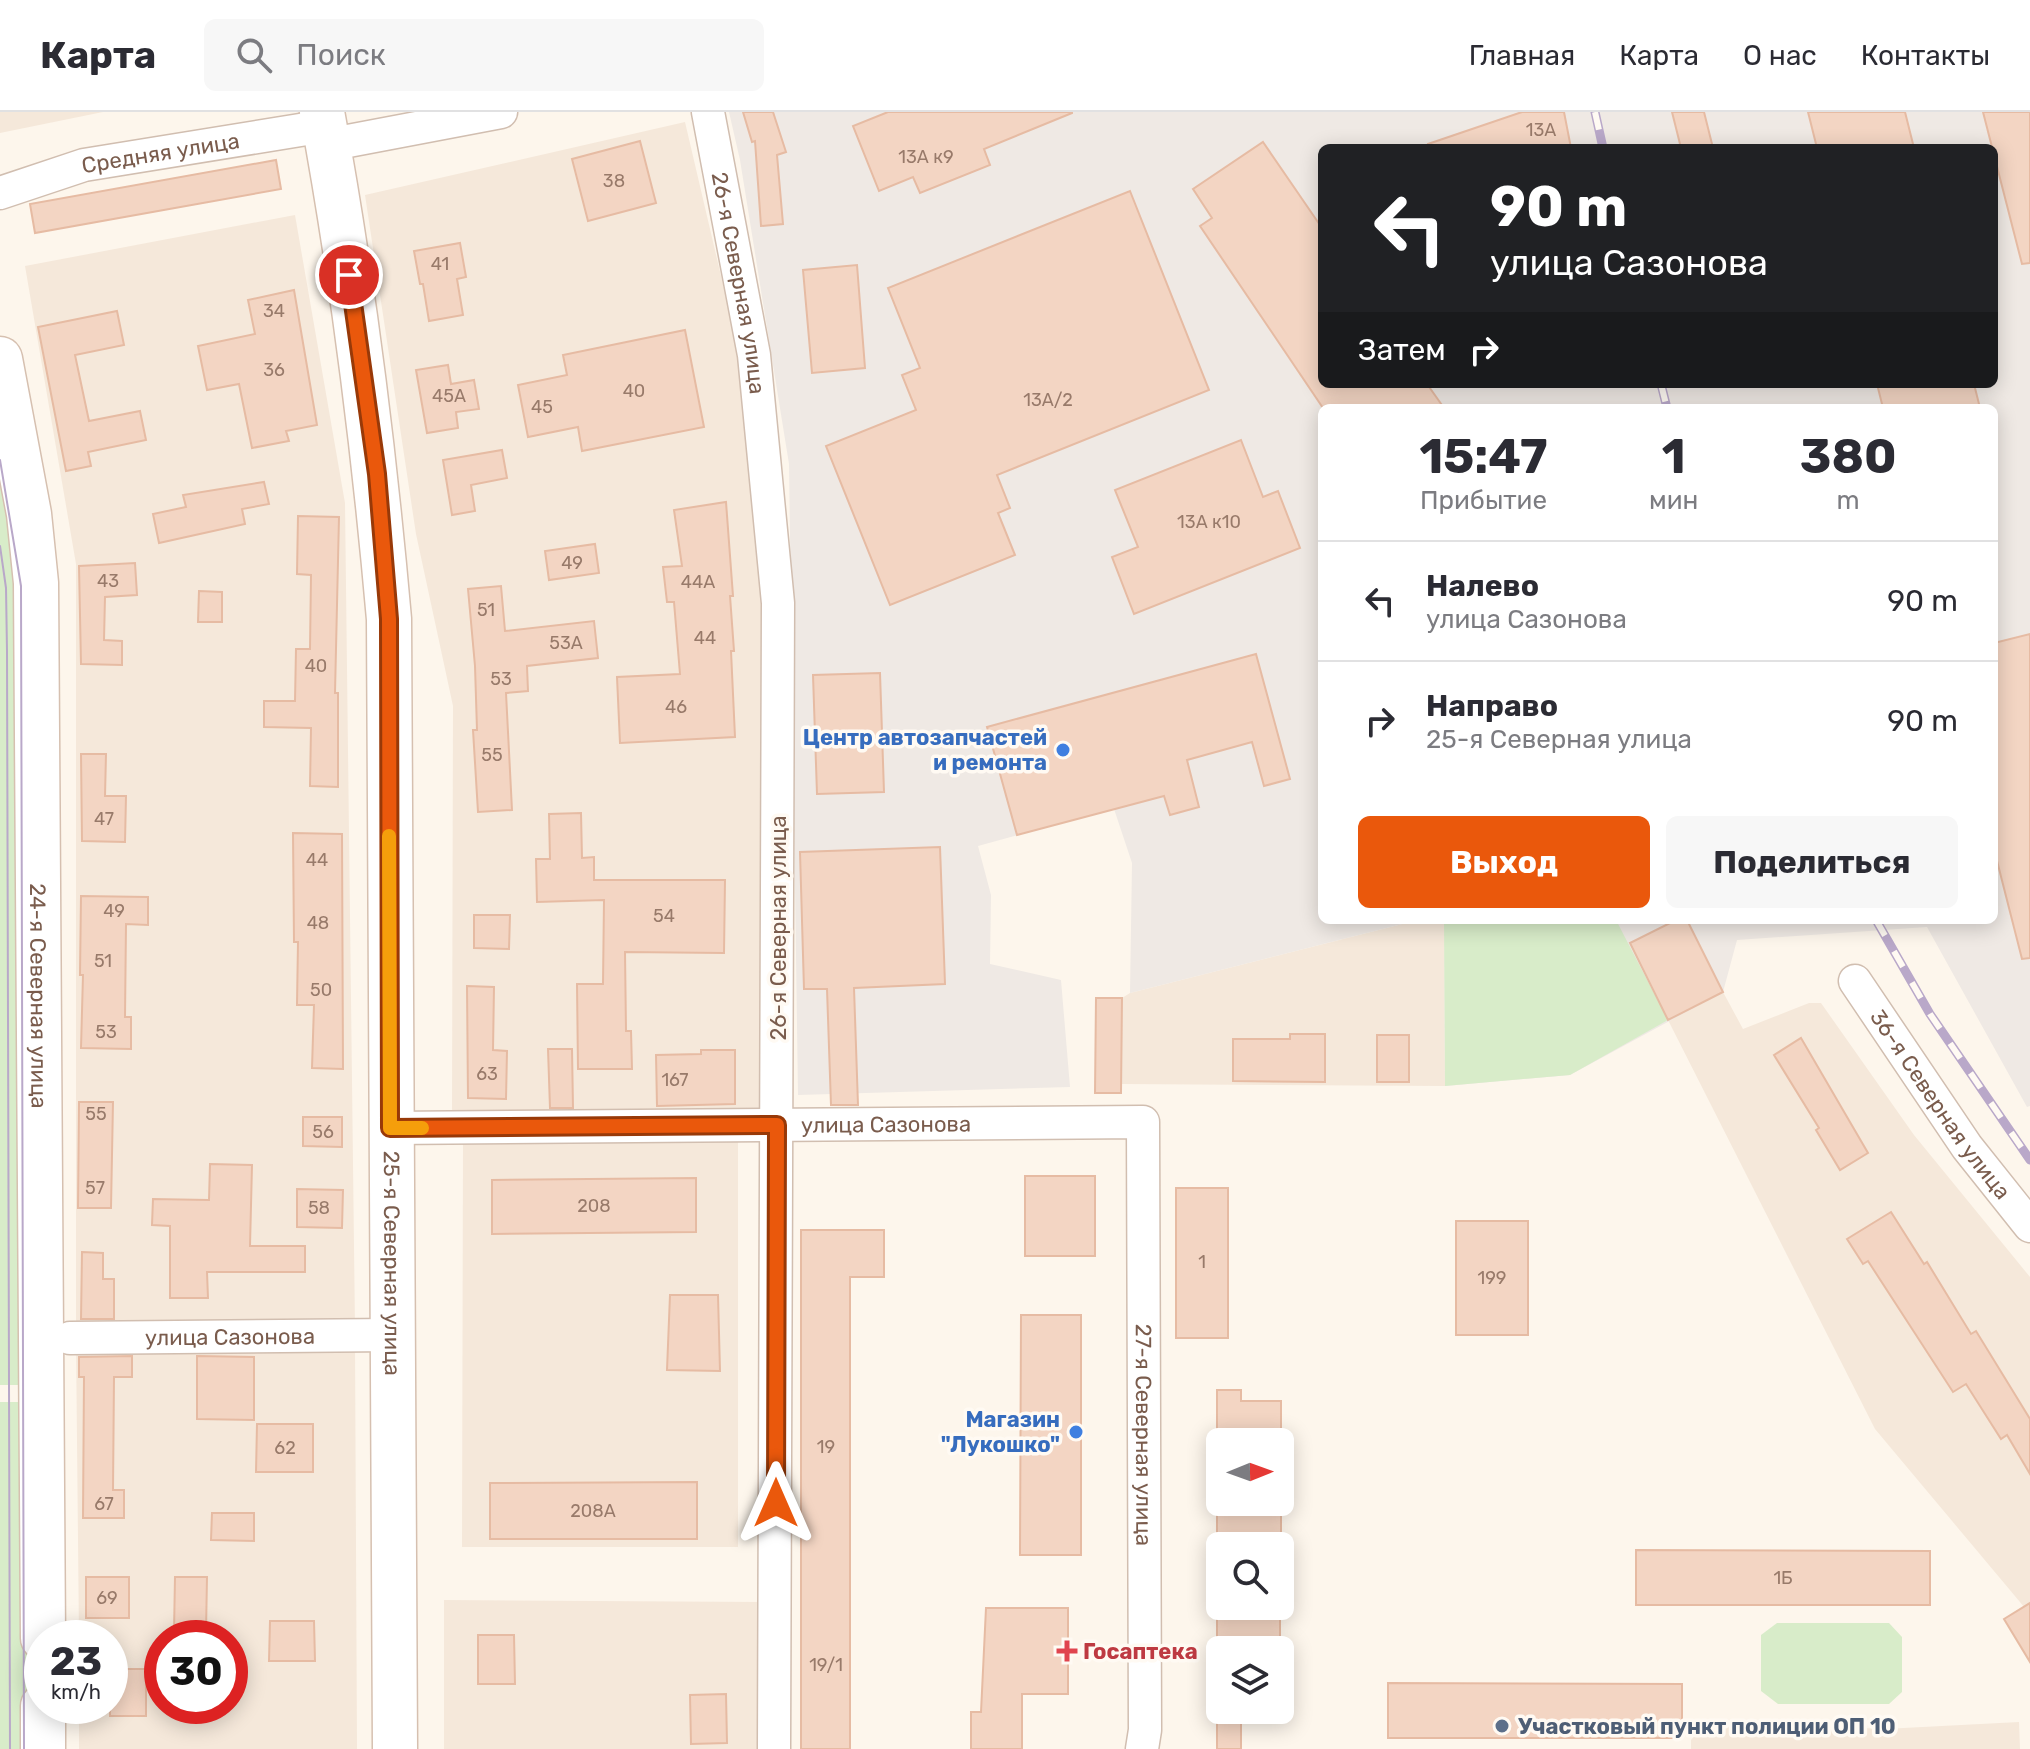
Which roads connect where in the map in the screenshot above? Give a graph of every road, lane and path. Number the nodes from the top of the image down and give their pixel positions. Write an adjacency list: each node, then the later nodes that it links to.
1 (501, 112): 3 (street, Средняя улица)
2 (708, 112): 8 (street, 26-я Северная улица)
3 (325, 128): 4 (street, Средняя улица); 9 (main road, 25-я Северная улица)
4 (0, 193)
5 (0, 359): 13 (main road, 24-я Северная улица)
6 (1855, 981): 10 (street, 36-я Северная улица)
7 (1143, 1122): 8 (street, улица Сазонова); 18 (street, 27-я Северная улица)
8 (777, 1125): 9 (street, улица Сазонова); 17 (street, 26-я Северная улица)
9 (390, 1128): 11 (main road, 25-я Северная улица)
10 (2030, 1226)
11 (392, 1335): 12 (street, улица Сазонова); 16 (main road, 25-я Северная улица)
12 (70, 1338)
13 (43, 1620)
14 (43, 1724): 15 (main road)
15 (43, 1749)
16 (395, 1749)
17 (774, 1749)
18 (1142, 1749)

